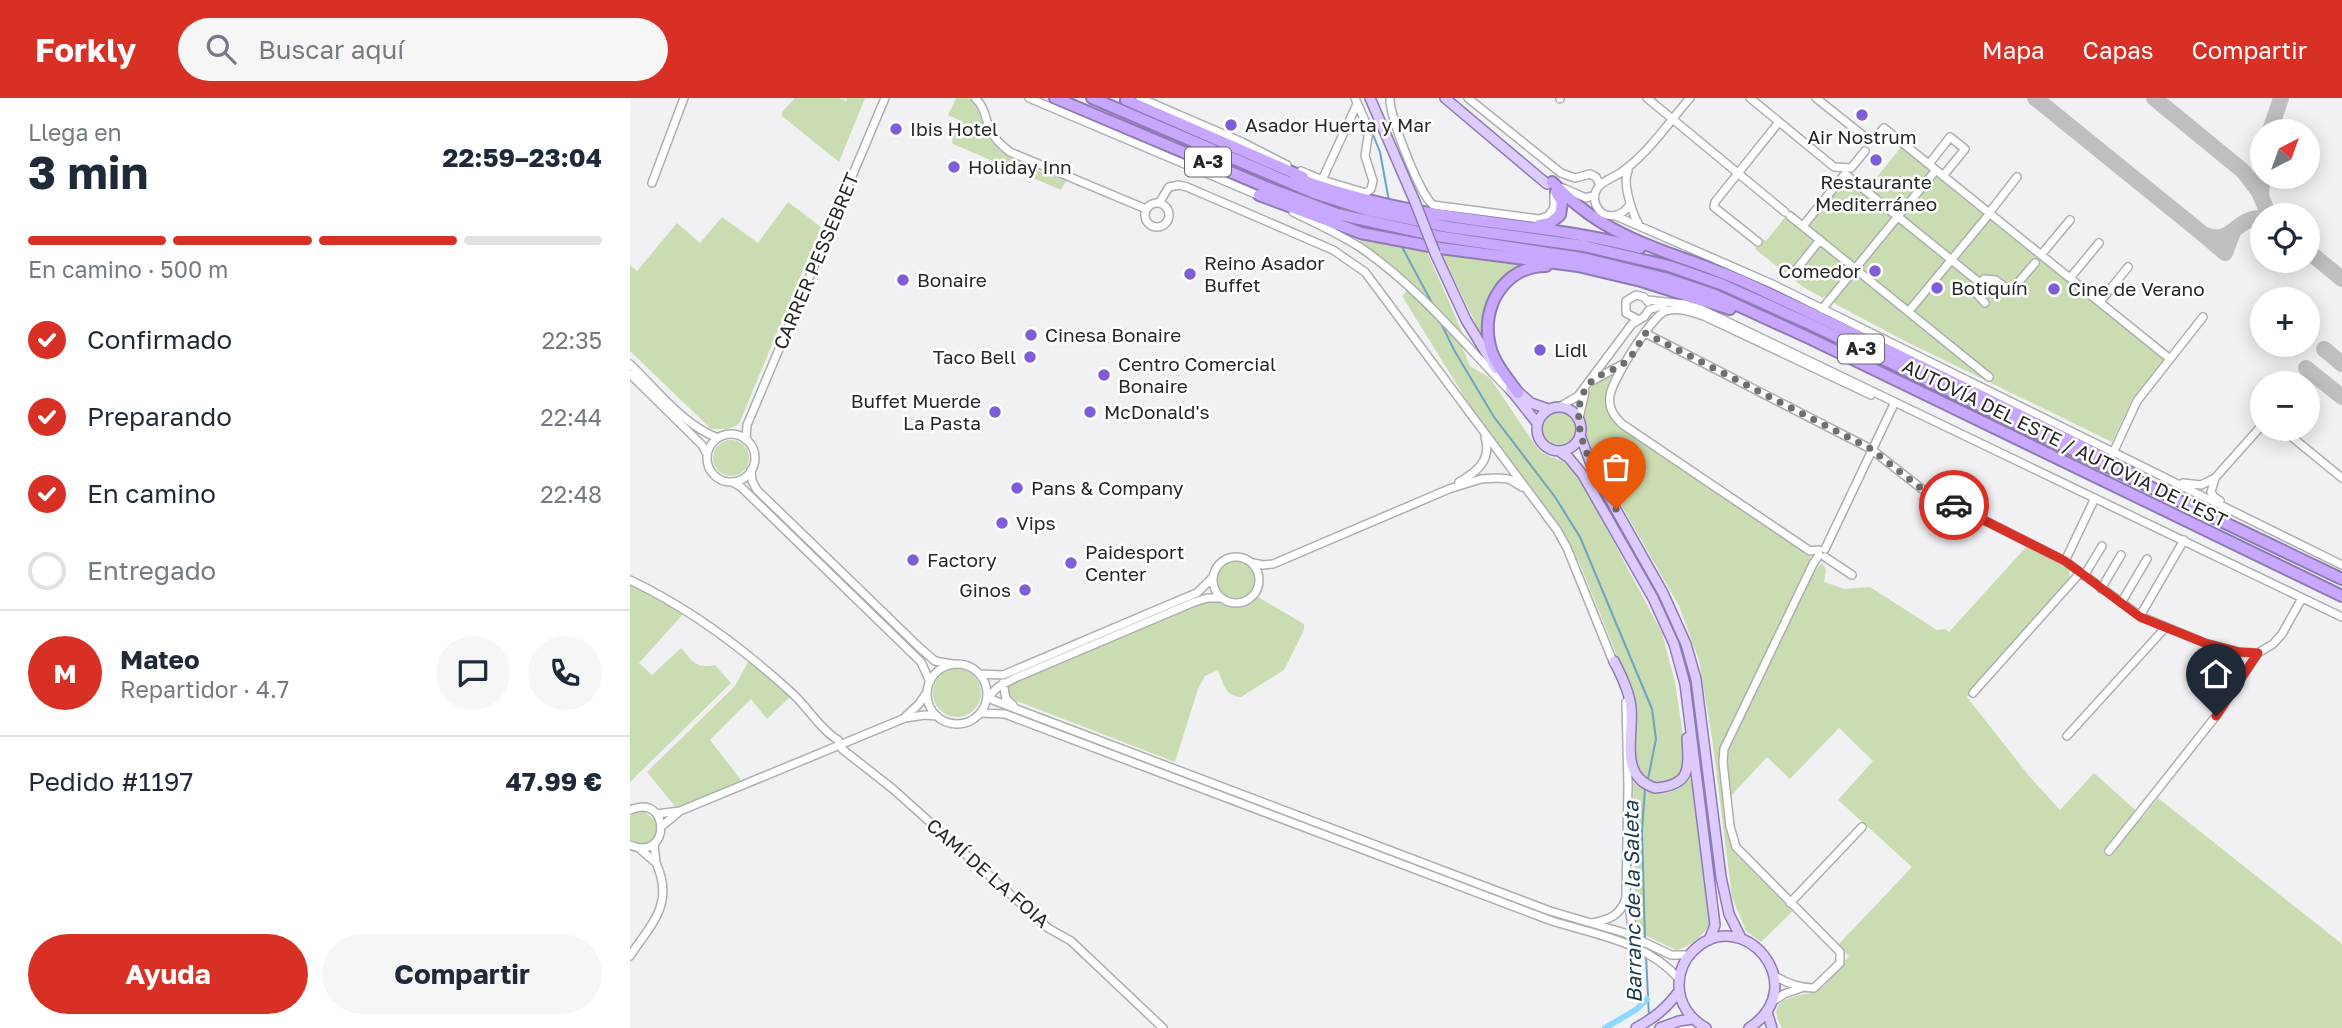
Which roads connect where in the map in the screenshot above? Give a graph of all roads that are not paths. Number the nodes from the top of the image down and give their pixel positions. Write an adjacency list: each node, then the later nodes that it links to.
1 (684, 98): 32 (street)
2 (884, 98): 93 (street, CARRER PESSEBRET)
3 (975, 98): 40 (street)
4 (1029, 98): 36 (street)
5 (1055, 98): 41 (highway, AUTOVÍA DEL ESTE / AUTOVIA DE L'EST / A-3)
6 (1092, 98): 18 (highway, AUTOVÍA DEL ESTE / AUTOVIA DE L'EST / A-3)
7 (1140, 98): 30 (street)
8 (1370, 98): 20 (main road)
9 (1380, 98): 20 (main road)
10 (1390, 98): 33 (street)
11 (1445, 98): 33 (main road)
12 (1452, 98): 33 (main road)
13 (1468, 98): 34 (street)
14 (1647, 98): 21 (street)
15 (1690, 98): 21 (street)
16 (1750, 98): 22 (street)
17 (1816, 98): 24 (street)
18 (1125, 101): 41 (highway, AUTOVÍA DEL ESTE / AUTOVIA DE L'EST / A-3); 41 (highway)
19 (1356, 101): 30 (street); 41 (street)
20 (1378, 113): 53 (main road, bridge)
21 (1672, 118): 25 (street); 27 (street)
22 (1779, 122): 23 (street); 27 (street)
23 (1866, 150)
24 (1929, 164): 26 (street); 28 (street)
25 (1630, 167): 31 (street); 35 (street)
26 (1936, 170): 28 (street); 44 (street)
27 (1738, 173): 49 (street); 51 (street)
28 (1943, 176): 42 (street)
29 (2017, 177): 42 (street)
30 (1322, 180): 41 (street)
31 (1612, 180): 34 (street); 35 (street)
32 (652, 183)
33 (1550, 183): 37 (street); 46 (highway); 56 (highway)
34 (1600, 185): 37 (street)
35 (1626, 186): 39 (street)
36 (1259, 195): 41 (highway); 86 (street)
37 (1594, 195): 43 (street)
38 (1159, 203): 40 (street); 40 (street); 94 (street)
39 (1630, 204): 43 (street); 48 (street)
40 (1146, 209)
41 (1364, 211): 45 (highway, AUTOVÍA DEL ESTE / AUTOVIA DE L'EST / A-3); 53 (highway); 79 (highway, AUTOVÍA DEL ESTE / AUTOVIA DE L'EST / A-3)
42 (1987, 215): 54 (street); 55 (street)
43 (1616, 216): 48 (street)
44 (1898, 217): 49 (street); 55 (street); 59 (street)
45 (1430, 218): 46 (highway); 116 (highway, AUTOVÍA DEL ESTE / AUTOVIA DE L'EST / A-3)
46 (1477, 220): 56 (highway)
47 (2070, 220): 54 (street)
48 (1639, 226): 64 (street)
49 (1803, 226): 50 (street)
50 (1820, 240): 59 (street); 61 (street)
51 (1758, 242)
52 (2099, 243): 62 (street)
53 (1438, 250): 60 (highway); 86 (main road)
54 (2042, 255): 62 (street)
55 (1952, 260): 63 (street); 72 (street)
56 (1692, 262): 116 (highway)
57 (2035, 262): 63 (street)
58 (2128, 267): 67 (street)
59 (1856, 268): 66 (street); 72 (street)
60 (1586, 269): 79 (highway); 86 (highway)
61 (1795, 271)
62 (2070, 278): 67 (street)
63 (1980, 283): 68 (street)
64 (1772, 284): 66 (street); 70 (street)
65 (1647, 300): 69 (street); 71 (street); 73 (street)
66 (1831, 300): 70 (street); 78 (street)
67 (2100, 302): 80 (street)
68 (1985, 303)
69 (1685, 304): 71 (street); 87 (street)
70 (1822, 309): 78 (street)
71 (1649, 310): 75 (street)
72 (1909, 312): 84 (street)
73 (1626, 313): 75 (street); 77 (street)
74 (2203, 317): 80 (street)
75 (1637, 319): 77 (street)
76 (1645, 333): 81 (street); 87 (street); 101 (street)
77 (1622, 334): 85 (street)
78 (1886, 340): 103 (street)
79 (1849, 358): 130 (highway, AUTOVÍA DEL ESTE / AUTOVIA DE L'EST / A-3)
80 (2170, 359): 103 (street)
81 (1626, 362): 85 (street); 118 (street)
82 (630, 364): 97 (street)
83 (630, 374): 104 (street)
84 (1989, 377)
85 (1593, 378): 89 (street); 91 (street)
86 (1518, 396): 90 (main road); 92 (main road)
87 (1882, 396): 88 (street)
88 (1895, 402): 101 (street); 113 (street)
89 (1561, 406): 90 (main road); 91 (main road)
90 (1548, 409): 92 (main road)
91 (1578, 418): 96 (main road)
92 (1537, 423): 102 (main road)
93 (747, 425): 95 (street, CARRER PESSEBRET); 99 (street, CARRER PESSEBRET)
94 (1482, 430): 110 (street); 111 (street)
95 (735, 435): 97 (street); 99 (street)
96 (1580, 435): 102 (main road); 168 (main road)
97 (718, 438): 104 (street)
98 (2250, 439): 108 (street)
99 (746, 440): 106 (street)
100 (2297, 441): 107 (street)
101 (1871, 449): 118 (street); 121 (street)
102 (1559, 451): 137 (main road)
103 (2113, 453): 105 (street)
104 (707, 454): 109 (street)
105 (2146, 469): 108 (street); 112 (street)
106 (751, 470): 109 (street); 140 (street)
107 (2342, 478)
108 (2213, 481): 112 (street); 114 (street)
109 (732, 482): 142 (street)
110 (1449, 489): 111 (street); 122 (street)
111 (1528, 491): 139 (street)
112 (2196, 494): 114 (street)
113 (2095, 498): 115 (street); 121 (street)
114 (2243, 517): 123 (street)
115 (2184, 540): 132 (street); 134 (street)
116 (2268, 544): 127 (highway, AUTOVÍA DEL ESTE / AUTOVIA DE L'EST / A-3)
117 (2102, 546): 124 (street)
118 (1821, 554): 125 (street); 165 (street)
119 (2121, 555): 129 (street)
120 (2147, 559): 133 (street)
121 (2065, 561): 124 (street)
122 (1253, 563): 126 (street); 131 (street)
123 (2342, 565)
124 (2082, 574): 129 (street); 145 (street)
125 (1852, 575)
126 (1213, 577): 131 (street); 141 (street)
127 (2342, 579)
128 (630, 580): 152 (street)
129 (2101, 589): 133 (street)
130 (2342, 596)
131 (1222, 598): 143 (street)
132 (2302, 598): 135 (street); 138 (street)
133 (2121, 603): 134 (street)
134 (2140, 617): 136 (street)
135 (2342, 617)
136 (2165, 628): 138 (street); 151 (street)
137 (1674, 643): 139 (main road); 169 (main road)
138 (2258, 653): 162 (street)
139 (1614, 661): 164 (street)
140 (952, 664): 141 (street); 142 (street)
141 (980, 674): 146 (street)
142 (930, 682): 144 (street)
143 (1003, 683): 146 (street); 147 (street)
144 (927, 692): 149 (street); 150 (street)
145 (1973, 692)
146 (988, 696): 147 (street); 148 (street)
147 (1019, 710): 166 (street)
148 (981, 713): 149 (street); 173 (street)
149 (937, 716): 150 (street)
150 (905, 718): 155 (street)
151 (2067, 736)
152 (838, 740)
153 (842, 749): 180 (street, CAMÍ DE LA FOIA)
154 (630, 810): 156 (street)
155 (680, 811): 156 (street); 157 (street)
156 (657, 814): 157 (street)
157 (662, 827): 159 (street)
158 (1862, 827): 165 (street)
159 (654, 844): 161 (street); 163 (street)
160 (630, 845): 161 (street)
161 (640, 848): 163 (street)
162 (2109, 851)
163 (656, 863): 170 (street)
164 (1626, 888): 166 (street); 167 (street)
165 (1790, 902): 174 (street)
166 (1592, 923): 167 (street)
167 (1635, 938): 171 (street)
168 (1741, 939): 169 (main road); 172 (main road)
169 (1709, 940): 171 (main road)
170 (631, 951)
171 (1689, 955): 173 (main road)
172 (1774, 976): 174 (street); 176 (main road)
173 (1679, 979): 175 (main road)
174 (1801, 988): 176 (street)
175 (1679, 991): 178 (main road); 179 (main road)
176 (1772, 1002): 177 (main road)
177 (1767, 1012): 183 (main road); 184 (main road)
178 (1693, 1019): 181 (main road); 182 (main road)
179 (1639, 1026)
180 (1163, 1028)
181 (1660, 1028)
182 (1706, 1028)
183 (1749, 1028)
184 (1772, 1028)

